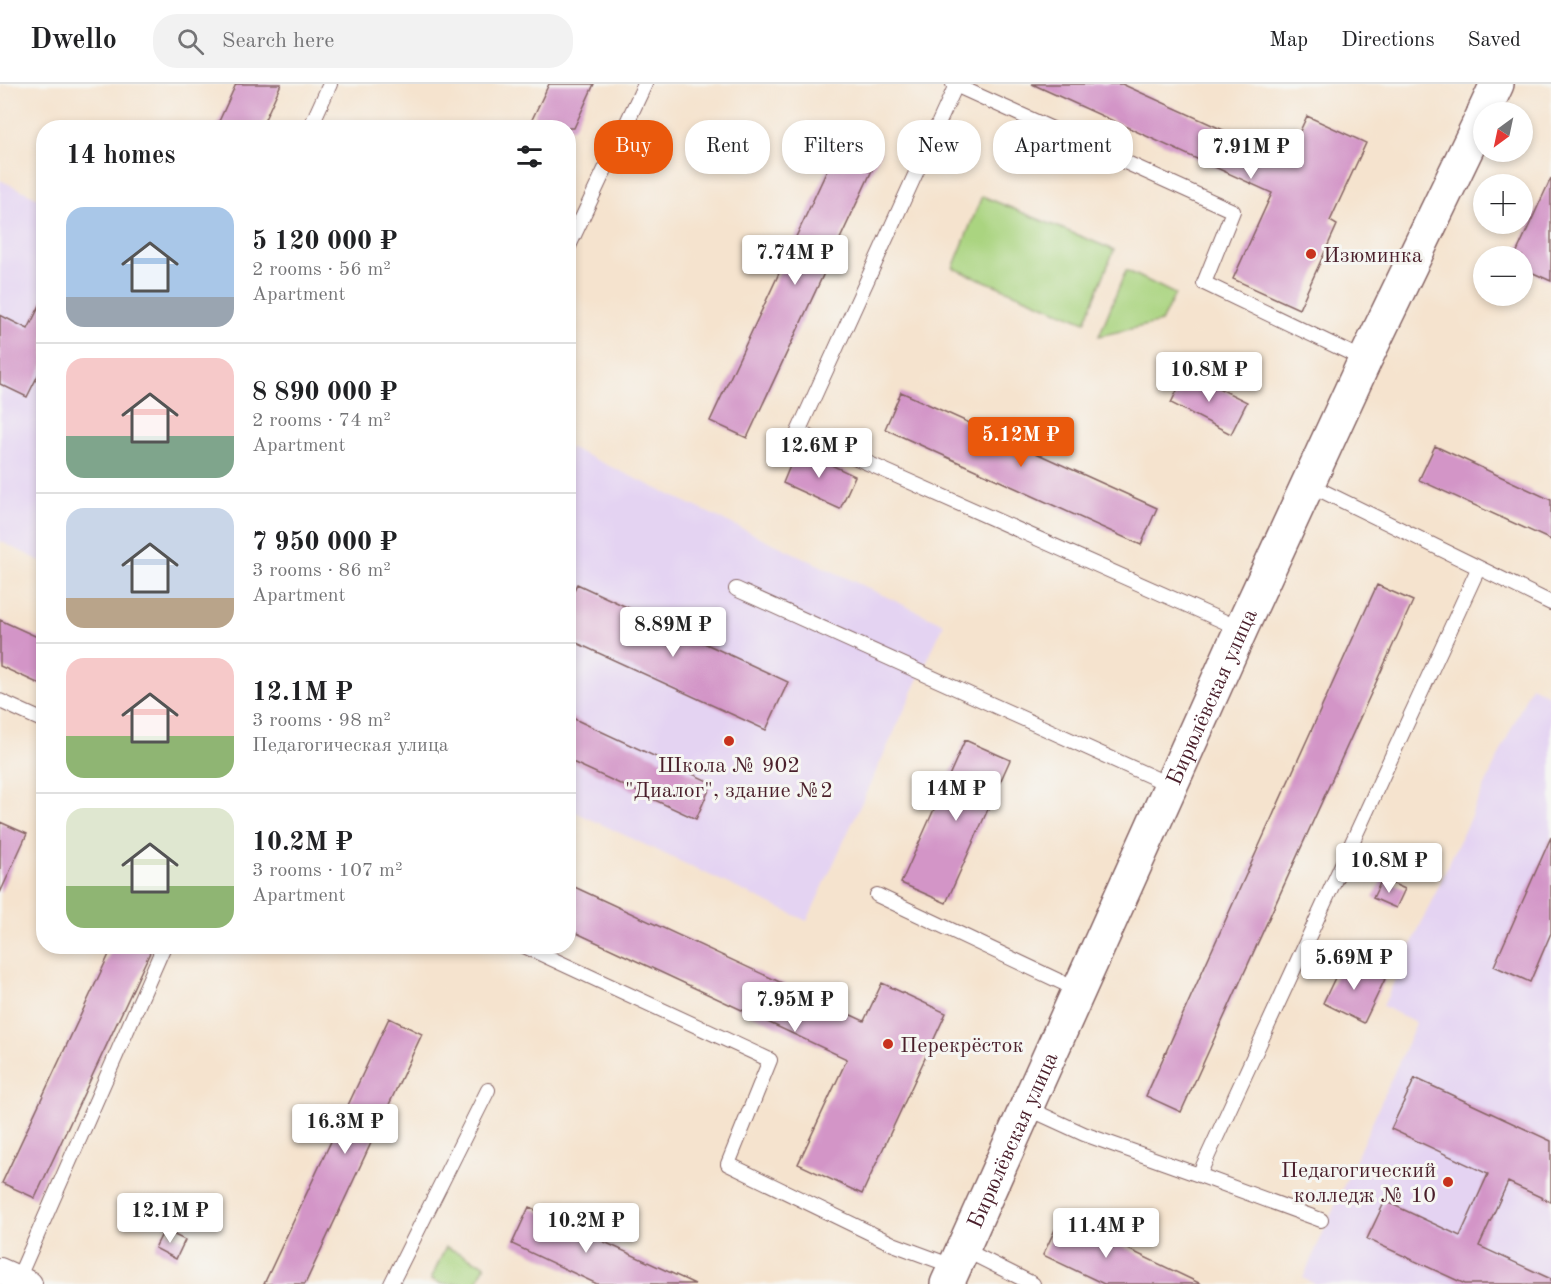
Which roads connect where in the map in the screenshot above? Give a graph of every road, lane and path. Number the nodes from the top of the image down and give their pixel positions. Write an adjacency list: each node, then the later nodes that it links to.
1 (330, 84): 6 (lane)
2 (645, 84): 8 (lane)
3 (1497, 84): 5 (street, Бирюлёвская улица)
4 (954, 85): 9 (lane); 14 (lane)
5 (1489, 102)
6 (314, 120)
7 (1473, 136): 9 (street, Бирюлёвская улица)
8 (576, 231)
9 (1365, 360): 10 (street, Бирюлёвская улица)
10 (1308, 484): 11 (lane); 14 (street, Бирюлёвская улица)
11 (1478, 569): 13 (lane); 24 (lane)
12 (736, 589): 17 (lane)
13 (1551, 603)
14 (1241, 629): 17 (street, Бирюлёвская улица)
15 (0, 701): 16 (lane)
16 (36, 717)
17 (1170, 785): 21 (street, Бирюлёвская улица)
18 (877, 895): 21 (lane)
19 (160, 954): 27 (lane)
20 (541, 954): 26 (lane)
21 (1078, 990): 23 (street, Бирюлёвская улица)
22 (488, 1090): 28 (lane)
23 (1025, 1107): 24 (lane); 26 (street, Бирюлёвская улица)
24 (1199, 1175): 25 (lane)
25 (1321, 1220)
26 (955, 1267): 29 (lane)
27 (16, 1278)
28 (392, 1284)
29 (1033, 1284)

